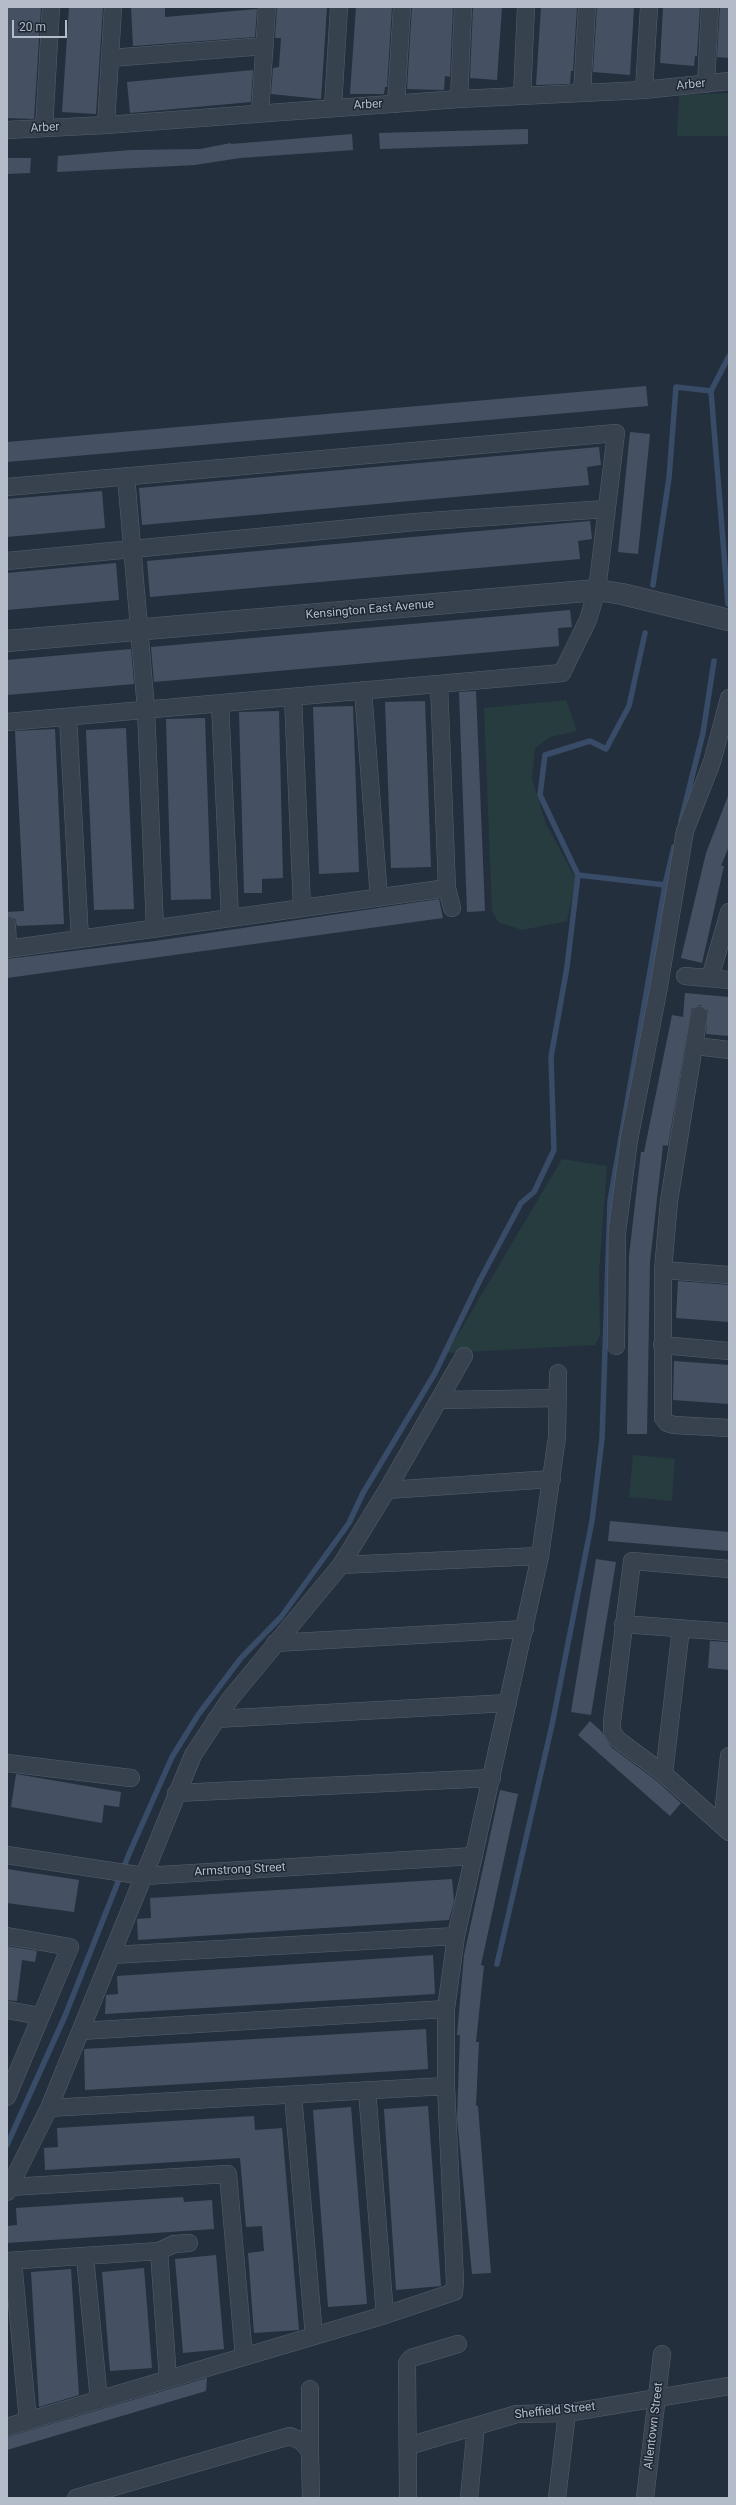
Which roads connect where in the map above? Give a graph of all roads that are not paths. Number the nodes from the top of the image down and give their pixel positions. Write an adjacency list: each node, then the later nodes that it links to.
1 (51, 7): 23 (street)
2 (113, 7): 12 (street)
3 (267, 7): 11 (street)
4 (339, 7): 20 (street)
5 (402, 7): 19 (street)
6 (462, 7): 18 (street)
7 (526, 7): 17 (street)
8 (587, 7): 16 (street)
9 (649, 7): 15 (street)
10 (710, 7): 14 (street)
11 (265, 46): 12 (street); 21 (street)
12 (110, 58): 22 (street)
13 (729, 81): 14 (street, Arber)
14 (706, 84): 15 (street, Arber)
15 (644, 90): 16 (street, Arber)
16 (582, 93): 17 (street, Arber)
17 (522, 96): 18 (street, Arber)
18 (459, 99): 19 (street, Arber)
19 (396, 104): 20 (street, Arber)
20 (333, 107): 21 (street, Arber)
21 (260, 113): 22 (street, Arber)
22 (106, 125): 23 (street, Arber)
23 (44, 128): 24 (street, Arber)
24 (7, 130)
25 (126, 476): 26 (street); 27 (street); 28 (street)
26 (7, 487)
27 (606, 509): 28 (street); 30 (street)
28 (132, 549): 29 (street); 32 (street)
29 (7, 561)
30 (597, 590): 31 (street, Kensington East Avenue); 32 (street, Kensington East Avenue); 34 (street)
31 (729, 620)
32 (138, 630): 33 (street, Kensington East Avenue); 39 (street)
33 (7, 641)
34 (439, 684): 35 (street); 42 (street)
35 (363, 690): 36 (street); 43 (street)
36 (293, 697): 38 (street); 44 (street)
37 (729, 698): 61 (street)
38 (220, 703): 39 (street); 47 (street)
39 (146, 709): 40 (street); 49 (street)
40 (68, 717): 41 (street); 50 (street)
41 (7, 722)
42 (447, 888): 43 (street); 45 (street)
43 (379, 898): 44 (street)
44 (302, 908): 47 (street)
45 (452, 908)
46 (729, 912): 53 (street)
47 (230, 918): 49 (street)
48 (7, 925): 51 (street)
49 (154, 929): 50 (street)
50 (80, 939): 51 (street)
51 (8, 949)
52 (685, 976): 53 (street)
53 (710, 978): 54 (street)
54 (729, 980)
55 (699, 1015): 56 (street)
56 (696, 1046): 57 (street); 58 (street)
57 (729, 1050)
58 (663, 1270): 59 (street); 60 (street)
59 (729, 1275)
60 (662, 1344): 62 (street); 67 (street)
61 (616, 1346)
62 (729, 1351)
63 (464, 1356): 66 (street)
64 (558, 1373): 65 (street)
65 (558, 1398): 66 (street); 68 (street)
66 (440, 1400): 69 (street)
67 (729, 1428)
68 (552, 1479): 69 (street); 70 (street)
69 (388, 1490): 71 (street)
70 (540, 1556): 71 (street); 75 (street)
71 (341, 1565): 77 (street)
72 (729, 1569): 73 (street)
73 (623, 1624): 74 (street); 82 (street)
74 (681, 1628): 76 (street); 82 (street)
75 (525, 1629): 77 (street); 78 (street)
76 (729, 1632)
77 (275, 1643): 79 (street)
78 (508, 1703): 79 (street); 84 (street)
79 (216, 1719): 85 (street)
80 (729, 1756): 86 (street)
81 (7, 1763): 83 (street)
82 (664, 1774): 86 (street)
83 (131, 1778)
84 (492, 1778): 85 (street); 88 (street)
85 (176, 1793): 89 (street)
86 (725, 1829)
87 (7, 1855): 89 (street, Armstrong Street)
88 (474, 1856): 89 (street, Armstrong Street); 91 (street)
89 (138, 1875): 92 (street)
90 (7, 1936): 95 (street)
91 (456, 1936): 92 (street); 93 (street)
92 (112, 1955): 96 (street)
93 (446, 2009): 96 (street); 97 (street)
94 (7, 2010): 95 (street)
95 (40, 2016): 98 (street)
96 (81, 2031): 101 (street)
97 (446, 2086): 99 (street); 107 (street)
98 (9, 2089)
99 (367, 2090): 100 (street); 107 (street)
100 (293, 2095): 101 (street); 108 (street)
101 (50, 2108): 102 (street)
102 (8, 2189): 111 (street)
103 (189, 2243): 104 (street)
104 (159, 2251): 105 (street); 112 (street)
105 (85, 2257): 106 (street); 116 (street)
106 (10, 2261): 118 (street)
107 (385, 2315): 108 (street)
108 (314, 2336): 111 (street)
109 (458, 2344): 121 (street)
110 (662, 2354): 115 (street, Allentown Street)
111 (244, 2357): 112 (street)
112 (168, 2379): 116 (street)
113 (729, 2386): 115 (street, Sheffield Street)
114 (310, 2389): 122 (street)
115 (657, 2397): 117 (street, Sheffield Street); 128 (street, Allentown Street)
116 (99, 2400): 118 (street)
117 (567, 2413): 119 (street, Sheffield Street); 127 (street)
118 (28, 2421): 120 (street)
119 (476, 2426): 121 (street, Sheffield Street); 126 (street)
120 (7, 2427)
121 (408, 2446): 125 (street)
122 (310, 2451): 123 (street); 124 (street)
123 (76, 2498)
124 (311, 2498)
125 (408, 2498)
126 (469, 2498)
127 (557, 2498)
128 (645, 2498)

